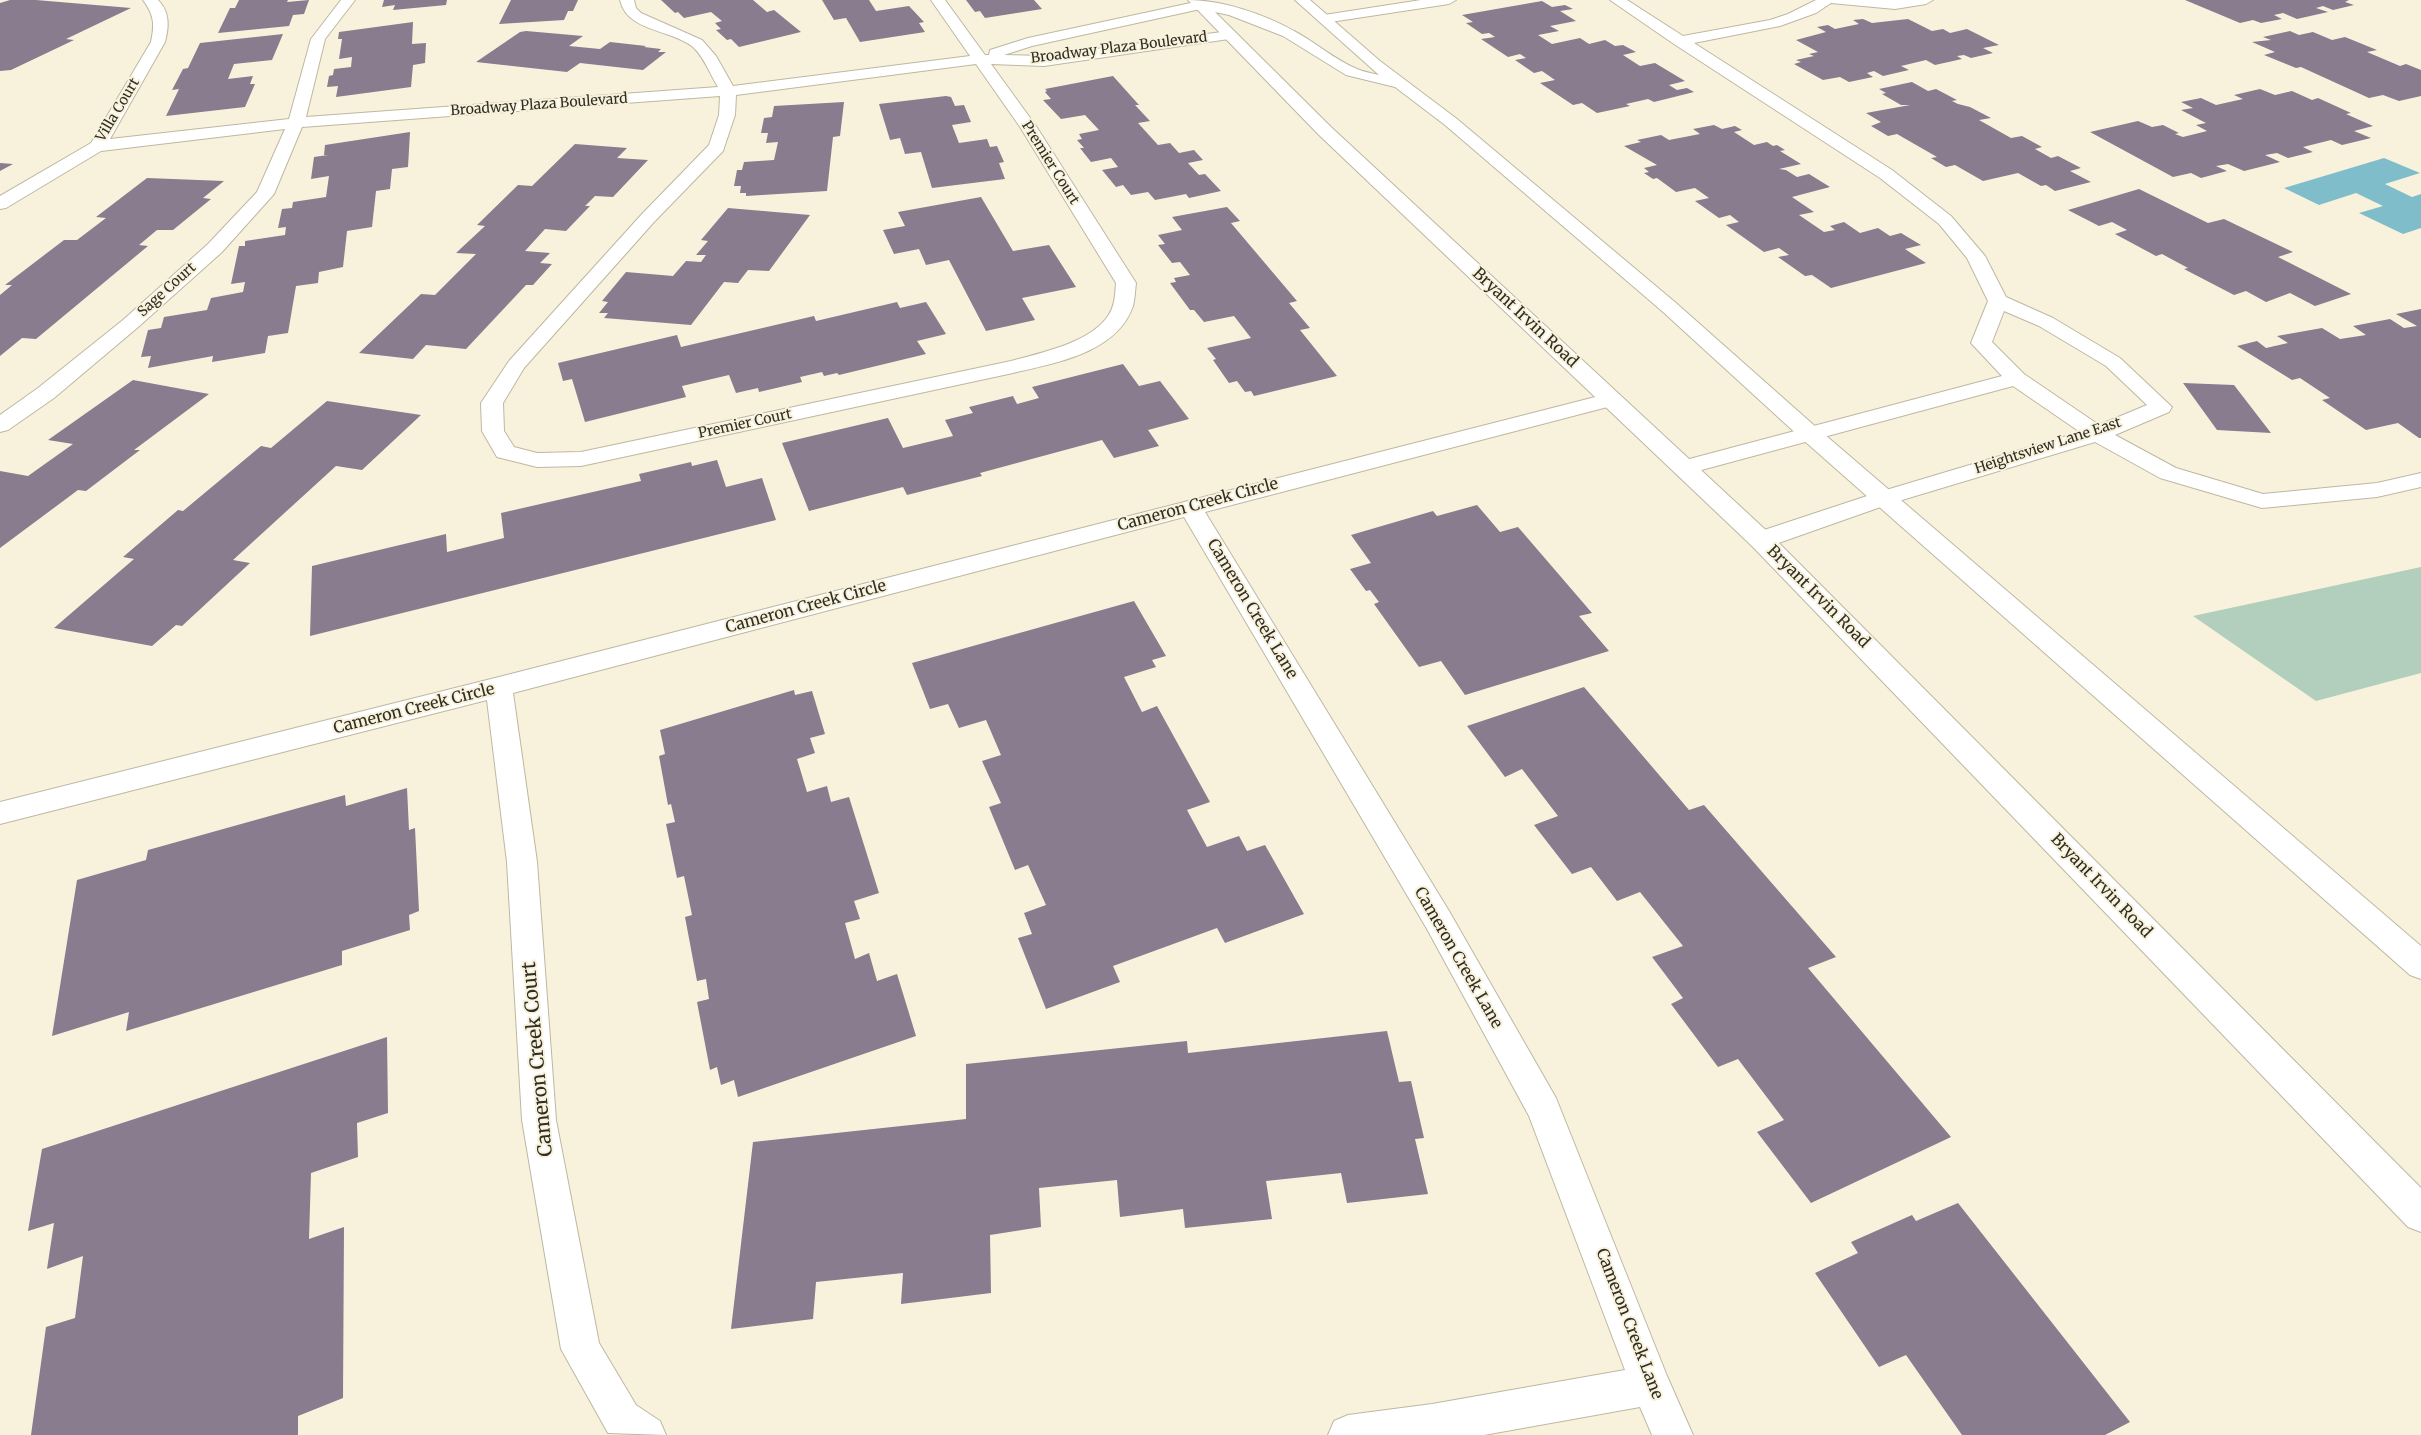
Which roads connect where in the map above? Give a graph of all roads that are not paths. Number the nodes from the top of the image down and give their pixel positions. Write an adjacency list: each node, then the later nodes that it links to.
1 (150, 0): 19 (main road, Villa Court)
2 (348, 0): 18 (main road, Sage Court)
3 (627, 0): 17 (main road)
4 (938, 0): 15 (main road, Premier Court)
5 (1449, 0): 12 (main road)
6 (1617, 0): 14 (main road)
7 (1826, 0): 14 (main road)
8 (1835, 0): 9 (main road)
9 (1926, 0)
10 (1197, 3): 13 (main road, Bryant Irvin Road); 15 (main road, Broadway Plaza Boulevard); 16 (main road)
11 (1298, 7): 12 (main road)
12 (1324, 19): 16 (main road)
13 (1229, 35): 15 (main road, Broadway Plaza Boulevard); 23 (main road, Bryant Irvin Road)
14 (1679, 41): 21 (main road)
15 (980, 59): 17 (main road, Broadway Plaza Boulevard); 17 (main road, Premier Court)
16 (1406, 87): 25 (main road)
17 (728, 91): 18 (main road, Broadway Plaza Boulevard)
18 (296, 123): 19 (main road, Broadway Plaza Boulevard); 24 (main road, Sage Court)
19 (97, 146): 20 (main road, Villa Court)
20 (0, 204)
21 (1998, 301): 22 (main road); 26 (main road, Heightsview Lane East)
22 (2016, 379): 25 (main road); 26 (main road)
23 (1611, 399): 27 (main road, Bryant Irvin Road); 30 (main road, Cameron Creek Circle)
24 (0, 425)
25 (1809, 433): 27 (main road); 29 (main road)
26 (2097, 434): 28 (main road); 29 (main road, Heightsview Lane East)
27 (1686, 467): 31 (main road, Bryant Irvin Road)
28 (2421, 480)
29 (1884, 498): 31 (main road, Heightsview Lane East); 34 (main road)
30 (1190, 507): 32 (main road, Cameron Creek Circle); 36 (main road, Cameron Creek Lane)
31 (1761, 540): 35 (main road, Bryant Irvin Road)
32 (499, 687): 33 (main road, Cameron Creek Circle); 37 (main road, Cameron Creek Court)
33 (0, 813)
34 (2421, 965)
35 (2421, 1214)
36 (1651, 1385): 38 (main road); 39 (main road, Cameron Creek Lane)
37 (646, 1435)
38 (1348, 1435)
39 (1673, 1435)

